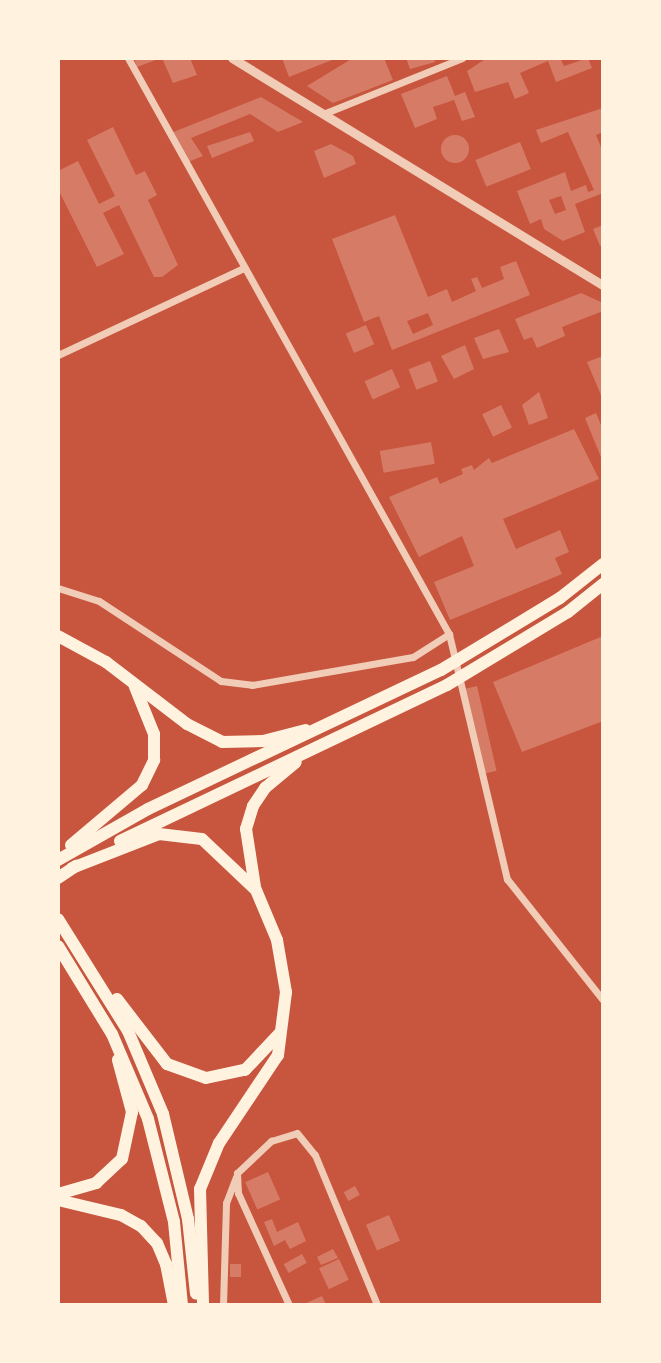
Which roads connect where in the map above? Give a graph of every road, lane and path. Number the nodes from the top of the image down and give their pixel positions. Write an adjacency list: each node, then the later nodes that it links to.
1 (128, 58): 6 (street)
2 (232, 58): 5 (street)
3 (462, 58): 4 (street)
4 (444, 61): 5 (street)
5 (323, 114): 7 (street)
6 (244, 268): 8 (street); 12 (street)
7 (603, 285)
8 (58, 355)
9 (603, 564): 15 (highway)
10 (603, 584): 16 (highway)
11 (58, 588): 12 (street)
12 (449, 634): 24 (street)
13 (58, 636): 14 (highway)
14 (133, 685): 15 (highway); 17 (highway)
15 (321, 727): 17 (highway)
16 (328, 742): 18 (highway); 20 (highway)
17 (58, 858)
18 (72, 868): 19 (highway); 20 (highway)
19 (58, 878)
20 (256, 890): 25 (highway)
21 (58, 919): 23 (highway)
22 (58, 946): 26 (highway)
23 (95, 974): 25 (highway); 31 (highway)
24 (603, 1000)
25 (283, 1028): 31 (highway)
26 (112, 1034): 28 (highway); 30 (highway)
27 (237, 1173): 32 (street); 33 (street); 34 (street)
28 (58, 1197): 29 (highway)
29 (174, 1305)
30 (182, 1305)
31 (200, 1305)
32 (223, 1305)
33 (289, 1305)
34 (377, 1305)

